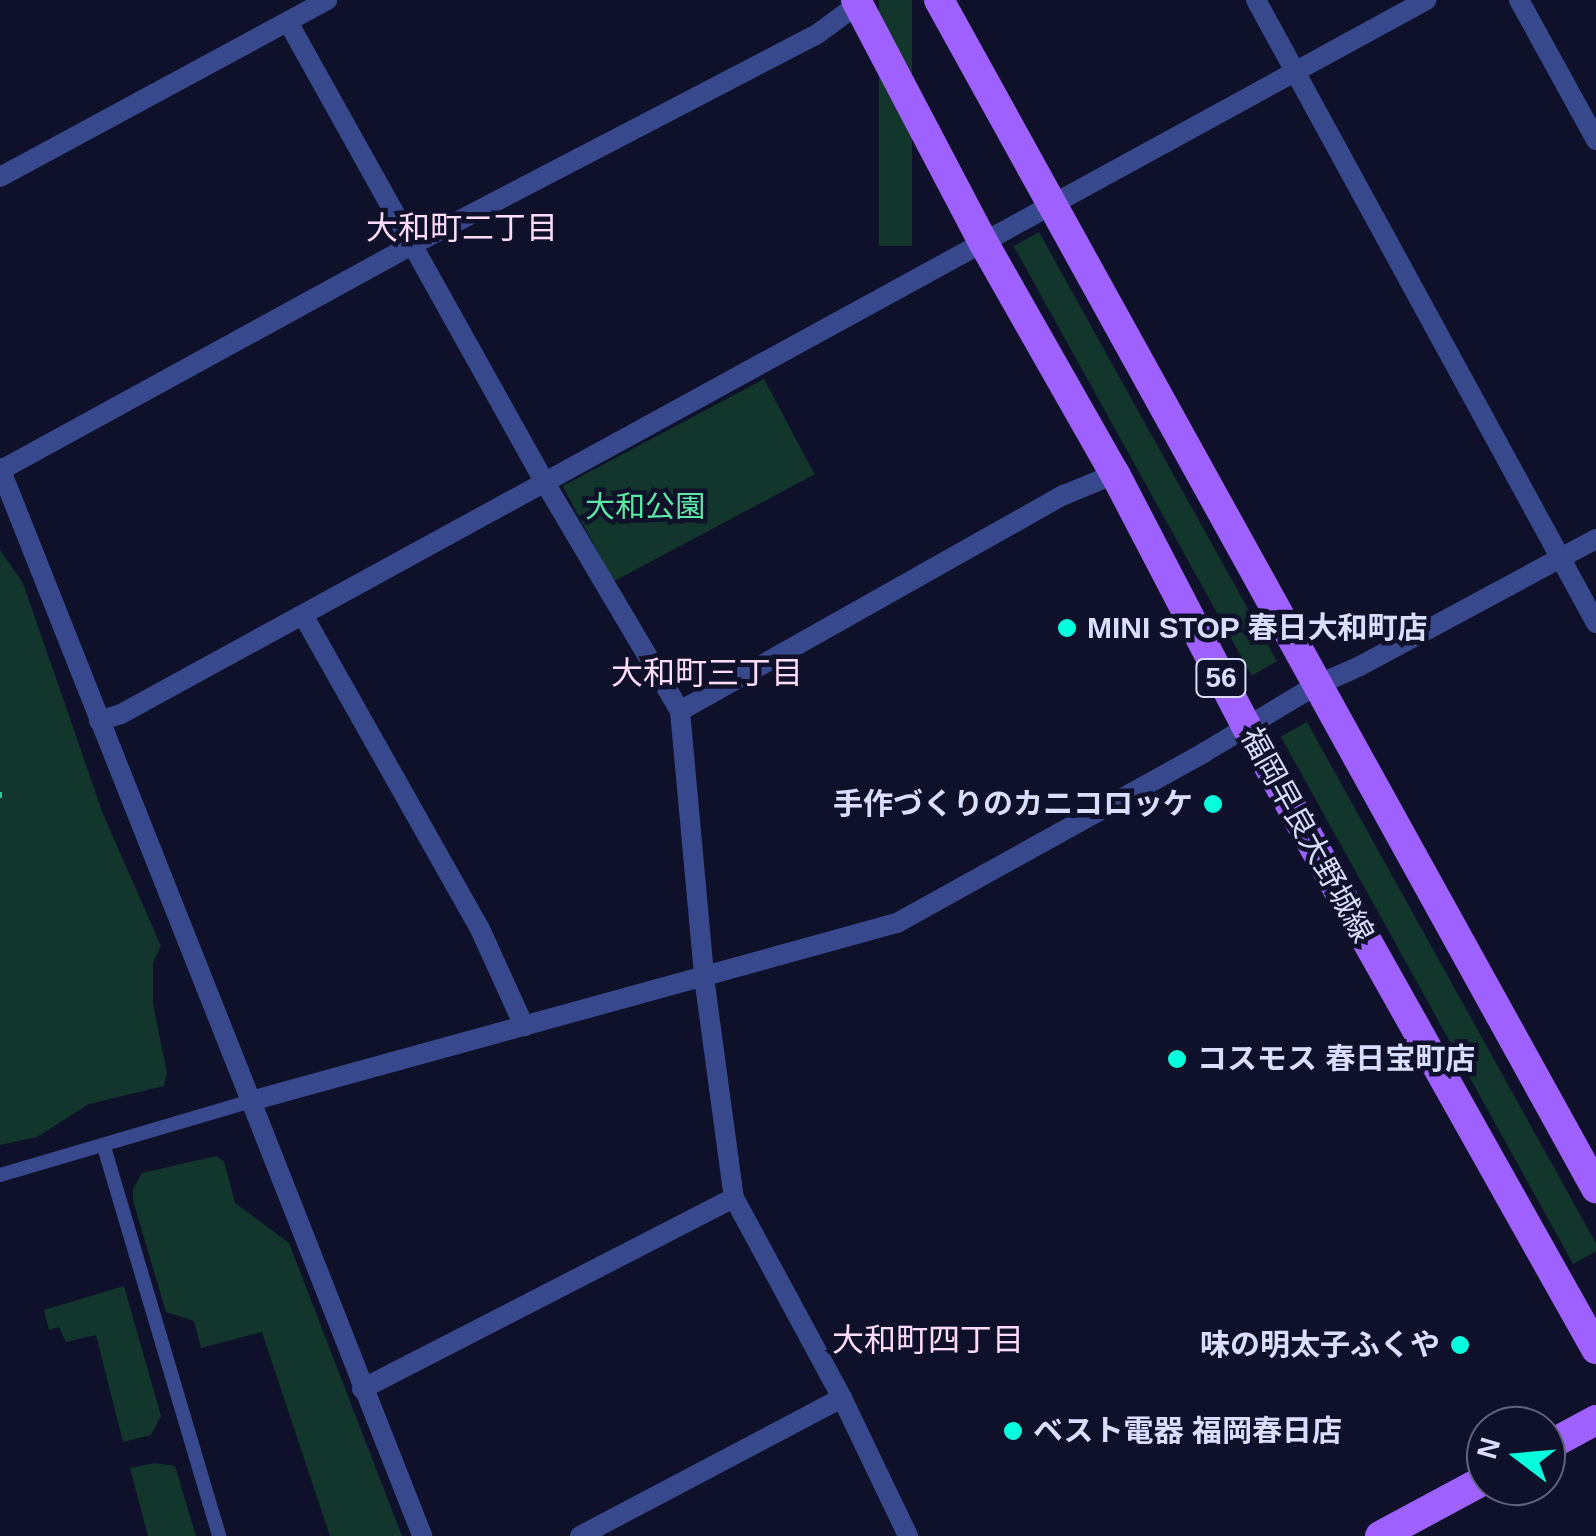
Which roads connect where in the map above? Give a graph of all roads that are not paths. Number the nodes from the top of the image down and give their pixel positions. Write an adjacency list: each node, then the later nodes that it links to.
1 (327, 0): 7 (street)
2 (940, 0): 11 (main road, 56)
3 (1256, 0): 8 (street)
4 (1426, 0): 8 (street)
5 (1519, 0): 9 (street)
6 (858, 2): 12 (main road, 福岡早良大野城線 / 56); 13 (street)
7 (288, 22): 10 (street); 13 (street)
8 (1294, 70): 11 (street); 18 (street)
9 (1596, 140)
10 (0, 177)
11 (1050, 204): 12 (street); 21 (main road, 56)
12 (983, 242): 15 (main road, 福岡早良大野城線 / 56); 16 (street)
13 (412, 245): 14 (street); 16 (street)
14 (0, 469): 23 (street)
15 (1116, 474): 22 (street); 24 (main road, 福岡早良大野城線 / 56)
16 (544, 481): 19 (street); 22 (street)
17 (1596, 539): 18 (street)
18 (1561, 558): 20 (street); 21 (street)
19 (303, 615): 23 (street); 26 (street)
20 (1596, 623)
21 (1315, 686): 24 (street); 30 (main road, 56)
22 (680, 711): 25 (street)
23 (100, 721): 27 (street)
24 (1245, 724): 25 (street); 32 (main road, 福岡早良大野城線 / 56)
25 (704, 977): 26 (street); 31 (street)
26 (524, 1026): 27 (street)
27 (251, 1101): 28 (lane); 33 (street)
28 (104, 1147): 29 (lane); 38 (lane)
29 (0, 1175)
30 (1596, 1188)
31 (734, 1198): 33 (street); 34 (street)
32 (1596, 1349)
33 (362, 1389): 39 (street)
34 (842, 1398): 40 (street); 41 (street)
35 (1596, 1420): 36 (main road)
36 (1566, 1436)
37 (1466, 1490): 42 (main road)
38 (219, 1536)
39 (422, 1536)
40 (580, 1536)
41 (908, 1536)
42 (1380, 1536)

